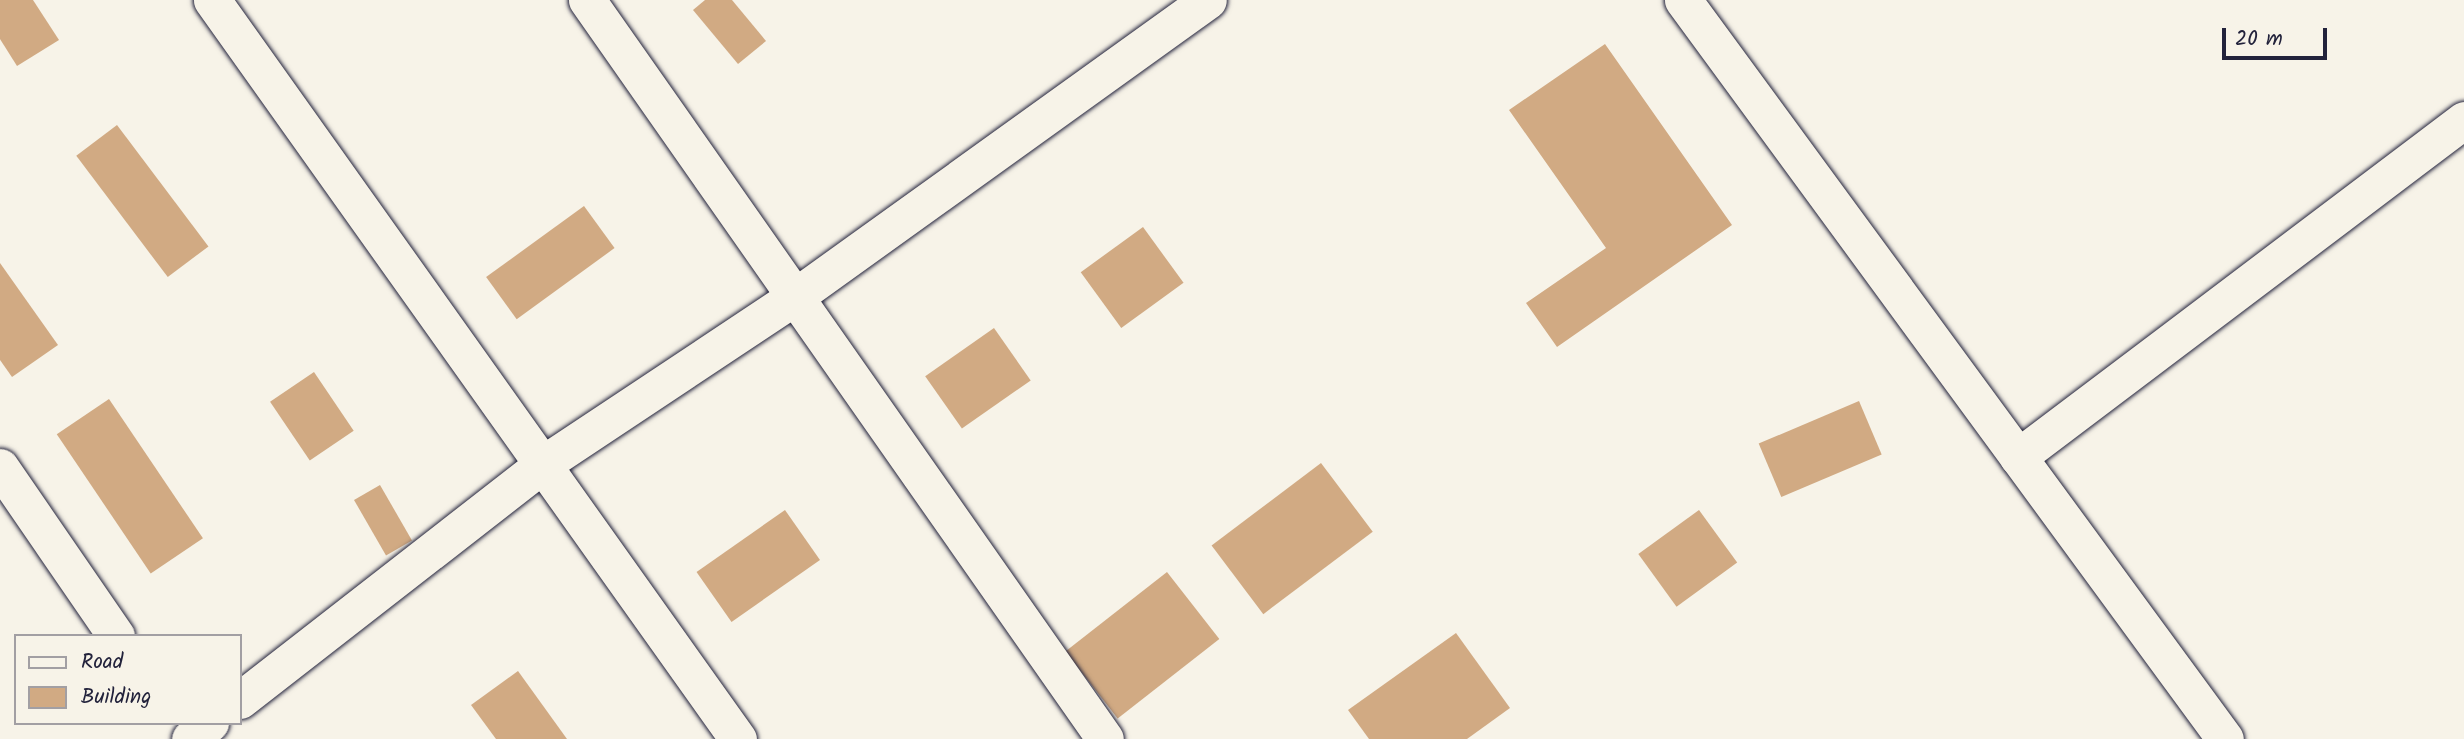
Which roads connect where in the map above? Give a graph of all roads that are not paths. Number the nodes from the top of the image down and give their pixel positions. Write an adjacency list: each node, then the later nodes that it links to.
1 (212, 0): 8 (street)
2 (587, 0): 6 (street)
3 (1208, 0): 6 (street)
4 (1683, 0): 7 (street)
5 (2464, 120): 7 (street)
6 (796, 296): 8 (street); 15 (street)
7 (2018, 457): 16 (street)
8 (543, 464): 11 (street); 14 (street)
9 (0, 467): 10 (street)
10 (115, 634)
11 (242, 698)
12 (207, 725): 13 (street)
13 (188, 739)
14 (738, 739)
15 (1105, 739)
16 (2225, 739)

